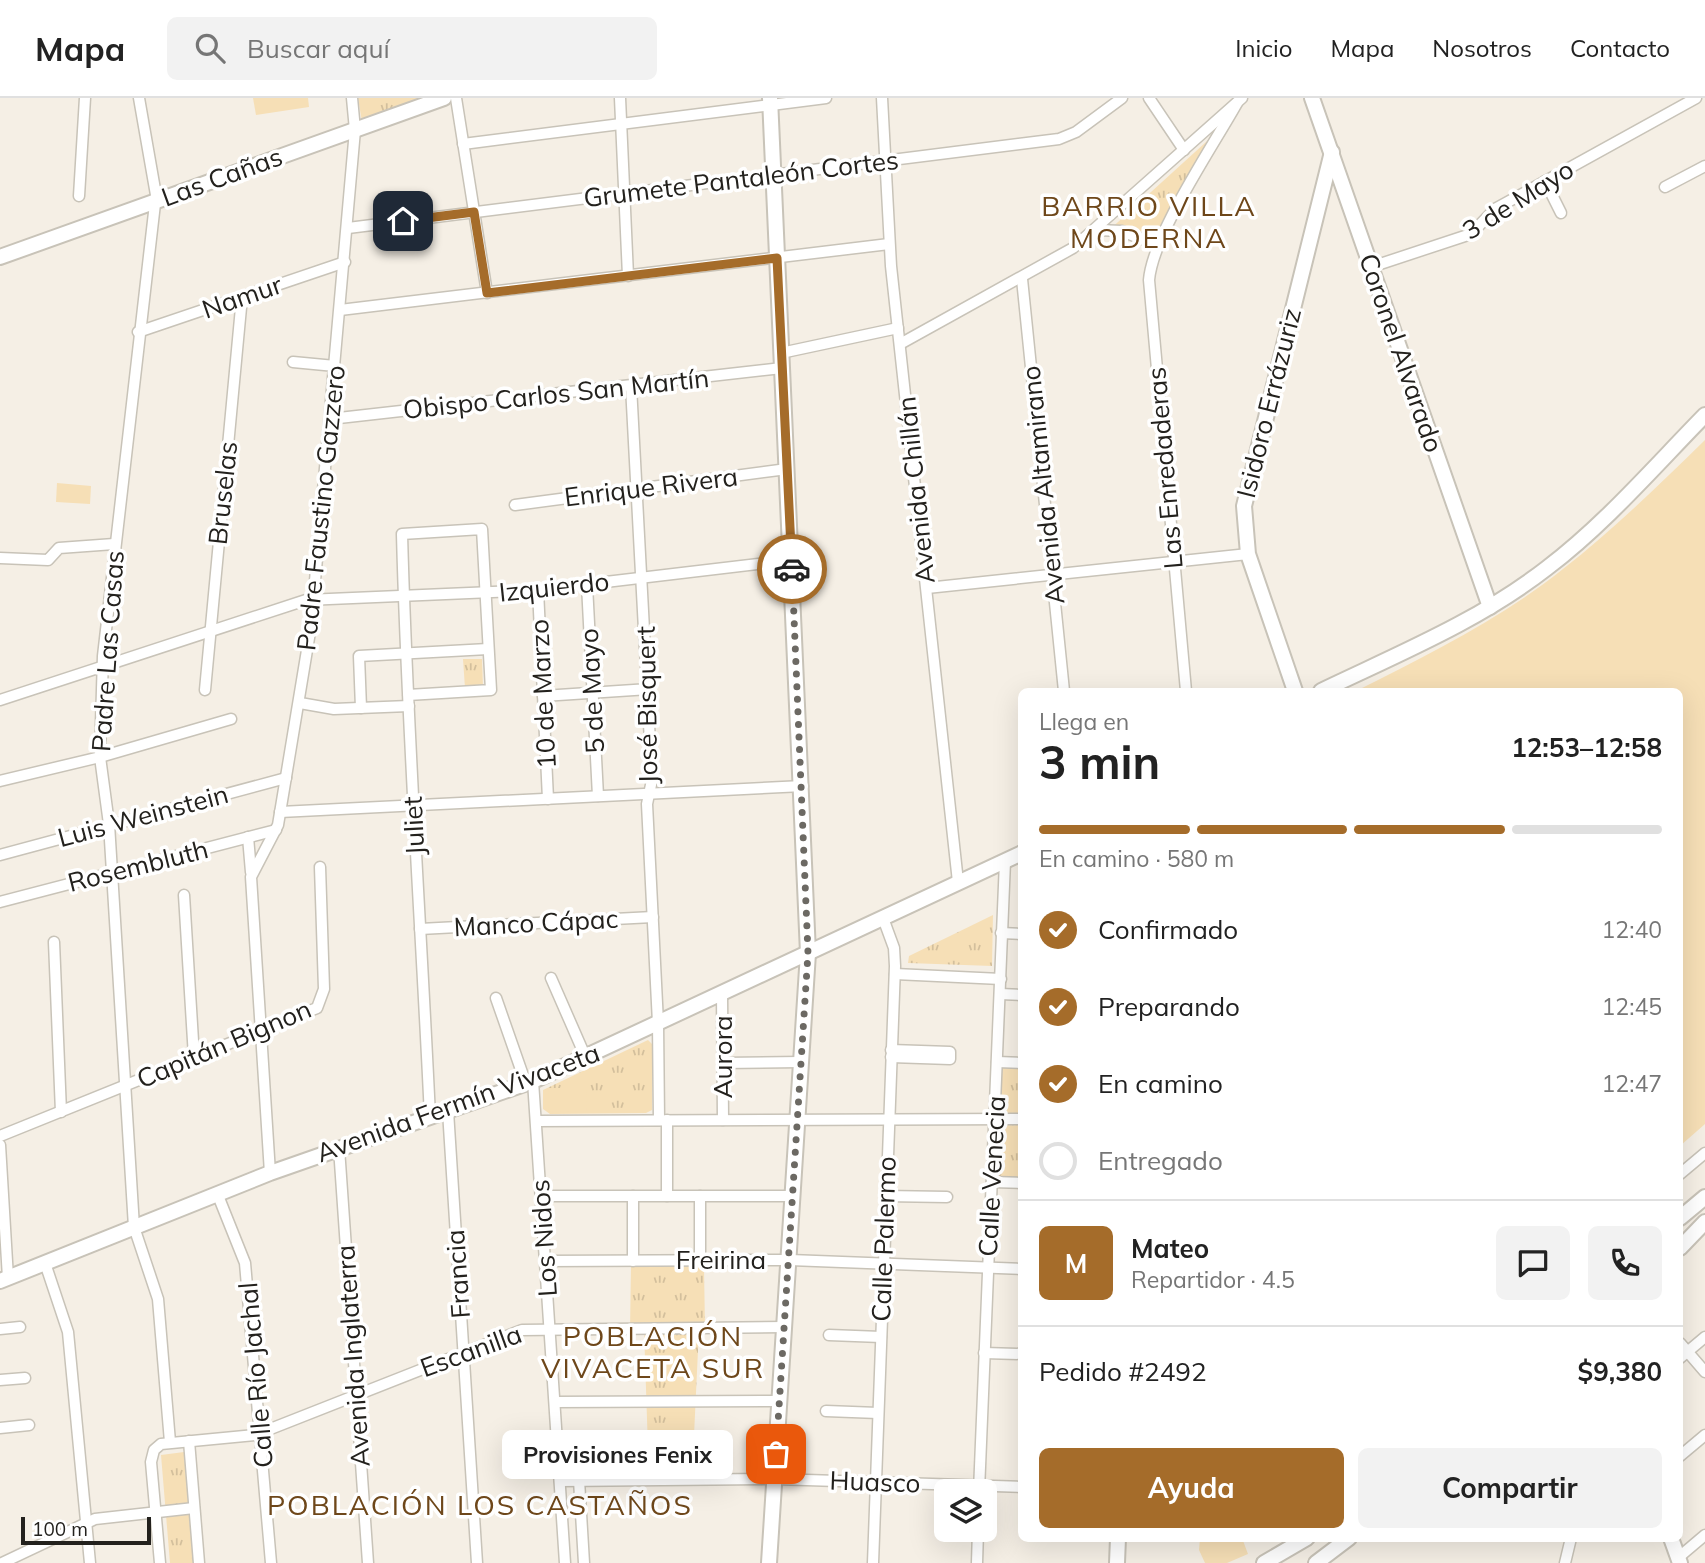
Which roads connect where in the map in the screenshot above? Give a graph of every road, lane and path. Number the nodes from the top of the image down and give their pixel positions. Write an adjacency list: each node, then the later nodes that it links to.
1 (86, 98): 28 (street)
2 (139, 98): 29 (street, Padre Las Casas)
3 (352, 98): 16 (street, Padre Faustino Gazzero)
4 (444, 98): 16 (street, Las Cañas)
5 (456, 98): 17 (street)
6 (620, 98): 15 (street)
7 (826, 98): 14 (street)
8 (882, 98): 20 (street, Avenida Chillán)
9 (1122, 98): 20 (street, Grumete Pantaleón Cortes)
10 (1149, 98): 18 (street)
11 (1312, 98): 19 (street, Coronel Alvarado)
12 (1696, 98): 23 (street, 3 de Mayo)
13 (1239, 101): 18 (street); 35 (street, Las Enredaderas)
14 (770, 102): 15 (street); 22 (street)
15 (621, 124): 17 (street); 27 (street)
16 (355, 130): 29 (street, Las Cañas); 32 (street, Padre Faustino Gazzero)
17 (463, 144): 30 (street)
18 (1184, 150): 33 (street)
19 (1332, 152): 24 (street, Coronel Alvarado); 26 (street, Isidoro Errázuriz)
20 (885, 161): 22 (street, Grumete Pantaleón Cortes); 34 (street, Avenida Chillán)
21 (1705, 166): 25 (street)
22 (774, 174): 27 (street, Grumete Pantaleón Cortes); 37 (street)
23 (1545, 181): 31 (street); 39 (street, 3 de Mayo)
24 (1343, 184): 26 (street); 39 (street, Coronel Alvarado)
25 (1665, 187)
26 (1323, 188): 58 (street, Isidoro Errázuriz)
27 (624, 193): 30 (street, Grumete Pantaleón Cortes); 40 (street)
28 (79, 196)
29 (155, 201): 36 (street, Las Cañas); 46 (street, Padre Las Casas)
30 (474, 212): 32 (street, Grumete Pantaleón Cortes); 42 (street)
31 (1561, 213)
32 (348, 228): 38 (street, Padre Faustino Gazzero)
33 (1097, 230): 35 (street); 41 (street)
34 (889, 244): 37 (street); 45 (street, Avenida Chillán)
35 (1159, 246): 61 (street, Las Enredaderas)
36 (0, 257)
37 (777, 258): 40 (street); 48 (street)
38 (345, 262): 43 (street, Namur); 44 (street, Padre Faustino Gazzero)
39 (1371, 267): 70 (street, Coronel Alvarado)
40 (628, 276): 42 (street)
41 (1022, 279): 47 (street); 62 (street, Avenida Altamirano)
42 (487, 293): 44 (street)
43 (242, 297): 46 (street, Namur); 71 (street, Bruselas)
44 (340, 310): 50 (street, Padre Faustino Gazzero)
45 (898, 328): 47 (street, Avenida Chillán); 48 (street, Obispo Carlos San Martín)
46 (138, 332): 57 (street, Padre Las Casas)
47 (900, 344): 65 (street, Avenida Chillán)
48 (782, 360): 51 (street, Obispo Carlos San Martín); 54 (street)
49 (293, 362): 50 (street)
50 (335, 366): 53 (street, Padre Faustino Gazzero)
51 (631, 386): 53 (street, Obispo Carlos San Martín); 55 (street, José Bisquert)
52 (1705, 415): 70 (street)
53 (330, 419): 69 (street, Padre Faustino Gazzero)
54 (787, 469): 55 (street, Enrique Rivera); 60 (street)
55 (637, 489): 56 (street, Enrique Rivera); 63 (street, José Bisquert)
56 (515, 505)
57 (114, 544): 59 (street); 74 (street, Padre Las Casas)
58 (1248, 554): 61 (street); 77 (street, Isidoro Errázuriz)
59 (0, 558)
60 (792, 559): 63 (street, Izquierdo); 92 (street)
61 (1174, 562): 62 (street); 76 (street, Las Enredaderas)
62 (1052, 575): 65 (street); 75 (street, Avenida Altamirano)
63 (642, 578): 64 (street, Izquierdo); 79 (street, José Bisquert)
64 (587, 585): 66 (street, Izquierdo); 81 (street, 5 de Mayo)
65 (927, 589): 107 (street, Avenida Chillán)
66 (538, 590): 67 (street, Izquierdo); 83 (street, 10 de Marzo)
67 (485, 594): 68 (street, Izquierdo); 68 (street, Juliet); 72 (street)
68 (403, 598): 69 (street, Izquierdo); 73 (street, Juliet)
69 (315, 599): 71 (street, Izquierdo); 85 (street, Padre Faustino Gazzero)
70 (1490, 607): 78 (street)
71 (209, 632): 74 (street, Izquierdo); 80 (street, Bruselas)
72 (488, 649): 73 (street); 82 (street)
73 (406, 654): 82 (street, Juliet); 87 (street)
74 (103, 666): 84 (street, Izquierdo); 89 (street, Padre Las Casas)
75 (1064, 688)
76 (1186, 688)
77 (1294, 688)
78 (1327, 688)
79 (649, 689): 81 (street); 93 (street, José Bisquert)
80 (205, 690)
81 (592, 693): 83 (street); 94 (street, 5 de Mayo)
82 (408, 695): 86 (street, Juliet)
83 (543, 695): 95 (street, 10 de Marzo)
84 (0, 699)
85 (300, 703): 87 (street); 90 (street, Padre Faustino Gazzero)
86 (408, 706): 87 (street); 96 (street, Juliet)
87 (361, 708)
88 (231, 719): 89 (street)
89 (100, 757): 91 (street); 98 (street, Padre Las Casas)
90 (286, 778): 97 (street, Padre Faustino Gazzero); 98 (street, Luis Weinstein)
91 (0, 781)
92 (803, 786): 93 (street); 116 (street)
93 (650, 794): 94 (street); 110 (street, José Bisquert)
94 (598, 796): 95 (street)
95 (548, 799): 96 (street)
96 (413, 806): 97 (street); 112 (street, Juliet)
97 (281, 813): 99 (street, Padre Faustino Gazzero)
98 (109, 824): 101 (street, Luis Weinstein); 105 (street, Padre Las Casas)
99 (276, 830): 100 (street, Rosembluth); 106 (street, Padre Faustino Gazzero)
100 (248, 837): 105 (street, Rosembluth); 106 (street)
101 (0, 855)
102 (1018, 855): 103 (street, Avenida Fermín Vivaceta)
103 (1005, 861): 107 (street, Avenida Fermín Vivaceta); 113 (street, Calle Venecia)
104 (320, 867): 125 (street, Capitán Bignon)
105 (112, 872): 109 (street, Rosembluth); 135 (street, Padre Las Casas)
106 (251, 877): 125 (street)
107 (958, 882): 111 (street, Avenida Fermín Vivaceta)
108 (184, 895): 128 (street)
109 (0, 901)
110 (653, 917): 112 (street, Manco Cápac); 124 (street, José Bisquert)
111 (883, 918): 116 (street, Avenida Fermín Vivaceta); 117 (street, Calle Palermo)
112 (420, 929): 138 (street, Juliet)
113 (1001, 933): 114 (street); 119 (street, Calle Venecia)
114 (1018, 934)
115 (54, 942): 137 (street)
116 (808, 953): 120 (street, Avenida Fermín Vivaceta); 130 (street)
117 (895, 974): 119 (street); 126 (street, Calle Palermo)
118 (551, 978): 129 (street)
119 (1001, 979): 121 (street, Calle Venecia)
120 (722, 993): 124 (street, Avenida Fermín Vivaceta); 132 (street, Aurora)
121 (1000, 994): 122 (street); 131 (street, Calle Venecia)
122 (1018, 995)
123 (496, 998): 134 (street, Los Nidos)
124 (658, 1023): 129 (street, Avenida Fermín Vivaceta); 142 (street, José Bisquert)
125 (261, 1031): 128 (street, Capitán Bignon); 151 (street)
126 (891, 1054): 127 (street); 140 (street, Calle Palermo)
127 (923, 1055)
128 (194, 1057): 135 (street, Capitán Bignon)
129 (586, 1059): 134 (street, Avenida Fermín Vivaceta)
130 (801, 1062): 132 (street); 144 (street)
131 (997, 1062): 133 (street); 139 (street, Calle Venecia)
132 (723, 1063): 143 (street, Aurora)
133 (1018, 1063)
134 (530, 1082): 136 (street, Avenida Fermín Vivaceta); 145 (street, Los Nidos)
135 (125, 1086): 137 (street, Capitán Bignon); 165 (street, Padre Las Casas)
136 (447, 1111): 138 (street, Avenida Fermín Vivaceta); 183 (street, Francia)
137 (61, 1112): 146 (street, Capitán Bignon)
138 (430, 1117): 148 (street, Avenida Fermín Vivaceta)
139 (995, 1118): 140 (street); 141 (street); 152 (street, Calle Venecia)
140 (889, 1119): 144 (street); 160 (street, Calle Palermo)
141 (1018, 1119)
142 (663, 1120): 143 (street); 145 (street); 157 (street, José Bisquert)
143 (723, 1120): 144 (street)
144 (798, 1120): 159 (street)
145 (536, 1121): 155 (street, Los Nidos)
146 (0, 1136)
147 (0, 1145): 175 (street)
148 (339, 1149): 151 (street, Avenida Fermín Vivaceta); 190 (street, Avenida Inglaterra)
149 (1705, 1153): 150 (street)
150 (1683, 1171)
151 (270, 1172): 154 (street, Avenida Fermín Vivaceta)
152 (992, 1182): 153 (street); 173 (street, Calle Venecia)
153 (1018, 1183)
154 (217, 1193): 165 (street, Avenida Fermín Vivaceta); 197 (street, Calle Río Jachal)
155 (542, 1196): 156 (street); 169 (street, Los Nidos)
156 (633, 1196): 157 (street); 170 (street)
157 (667, 1196): 158 (street)
158 (700, 1196): 159 (street); 167 (street)
159 (793, 1196): 168 (street)
160 (886, 1196): 161 (street); 172 (street, Calle Palermo)
161 (947, 1197)
162 (1705, 1197): 163 (street)
163 (1683, 1215)
164 (1705, 1222): 166 (street)
165 (134, 1227): 171 (street, Avenida Fermín Vivaceta); 200 (street, Padre Las Casas)
166 (1683, 1245)
167 (700, 1260): 168 (street, Freirina); 170 (street, Freirina)
168 (790, 1260): 172 (street, Freirina); 177 (street)
169 (546, 1261): 170 (street, Freirina); 178 (street, Los Nidos)
170 (633, 1261)
171 (45, 1263): 175 (street, Avenida Fermín Vivaceta); 212 (street)
172 (883, 1263): 173 (street, Freirina); 181 (street, Calle Palermo)
173 (988, 1267): 174 (street, Freirina); 184 (street, Calle Venecia)
174 (1018, 1269)
175 (4, 1279)
176 (20, 1327): 179 (street)
177 (785, 1327): 178 (street, Escanilla); 191 (street)
178 (551, 1328): 183 (street, Escanilla); 192 (street, Los Nidos)
179 (0, 1329)
180 (830, 1335): 181 (street)
181 (881, 1337): 194 (street, Calle Palermo)
182 (1705, 1337): 186 (street)
183 (463, 1351): 190 (street, Escanilla); 227 (street, Francia)
184 (984, 1353): 185 (street); 203 (street, Calle Venecia)
185 (1018, 1354)
186 (1684, 1355): 187 (street)
187 (1705, 1372)
188 (25, 1378): 189 (street)
189 (0, 1380)
190 (356, 1395): 197 (street, Escanilla); 226 (street, Avenida Inglaterra)
191 (780, 1401): 192 (street); 202 (street)
192 (555, 1402): 205 (street, Los Nidos)
193 (826, 1411): 194 (street)
194 (878, 1413): 206 (street, Calle Palermo)
195 (29, 1425): 196 (street)
196 (0, 1428)
197 (261, 1434): 199 (street, Escanilla); 225 (street, Calle Río Jachal)
198 (1705, 1436): 201 (street)
199 (189, 1441): 200 (street, Escanilla); 210 (street)
200 (170, 1442): 211 (street)
201 (1683, 1454)
202 (775, 1479): 204 (street, Huasco); 206 (street, Huasco); 230 (street)
203 (979, 1479)
204 (579, 1480): 205 (street, Huasco); 229 (street)
205 (561, 1481): 228 (street, Los Nidos)
206 (876, 1481): 207 (street, Huasco); 231 (street, Calle Palermo)
207 (934, 1485)
208 (1018, 1487): 209 (street, Huasco)
209 (997, 1488)
210 (194, 1508): 211 (street); 224 (street)
211 (155, 1512): 212 (street); 223 (street)
212 (86, 1523): 221 (street); 222 (street)
213 (1705, 1535): 220 (street)
214 (978, 1542): 232 (street)
215 (1118, 1542): 233 (street)
216 (1300, 1542): 234 (street)
217 (1344, 1542): 235 (street)
218 (1570, 1542): 236 (street)
219 (1672, 1542): 220 (street)
220 (1679, 1560)
221 (2, 1563)
222 (90, 1563)
223 (160, 1563)
224 (199, 1563)
225 (271, 1563)
226 (368, 1563)
227 (477, 1563)
228 (565, 1563)
229 (584, 1563)
230 (769, 1563)
231 (873, 1563)
232 (977, 1563)
233 (1117, 1563)
234 (1264, 1563)
235 (1316, 1563)
236 (1565, 1563)

